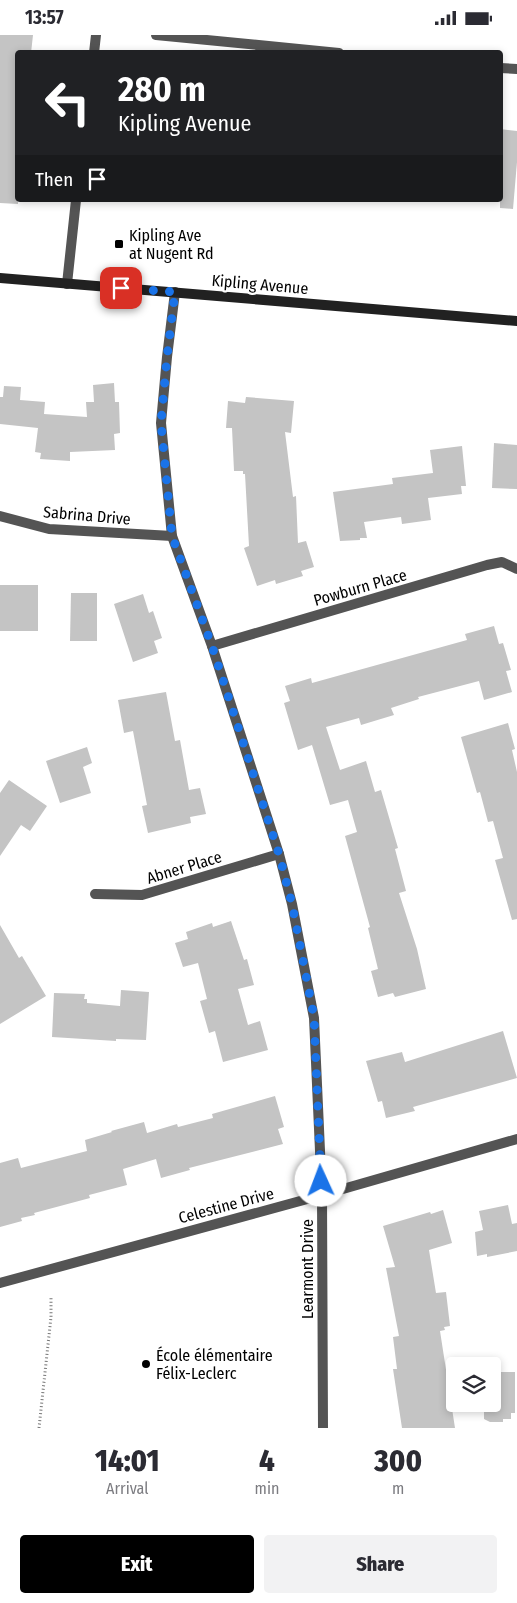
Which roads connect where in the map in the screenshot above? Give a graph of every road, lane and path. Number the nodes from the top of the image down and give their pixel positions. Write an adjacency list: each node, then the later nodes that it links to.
1 (96, 35): 3 (street)
2 (156, 35): 4 (street)
3 (94, 50)
4 (308, 50)
5 (503, 68): 6 (street)
6 (517, 69)
7 (76, 202): 9 (street)
8 (0, 278): 9 (main road, Kipling Avenue)
9 (67, 284): 10 (main road, Kipling Avenue)
10 (175, 292): 11 (main road, Kipling Avenue); 13 (street, Learmont Drive)
11 (517, 321)
12 (0, 516): 13 (street, Sabrina Drive)
13 (172, 536): 15 (street, Learmont Drive)
14 (517, 569): 15 (street, Powburn Place)
15 (212, 646): 16 (street, Learmont Drive)
16 (279, 854): 17 (street, Abner Place); 19 (street, Learmont Drive)
17 (95, 894)
18 (517, 1139): 19 (street, Celestine Drive)
19 (322, 1195): 20 (street, Celestine Drive); 23 (street, Learmont Drive)
20 (0, 1283)
21 (51, 1298): 22 (path)
22 (39, 1428)
23 (323, 1428)

